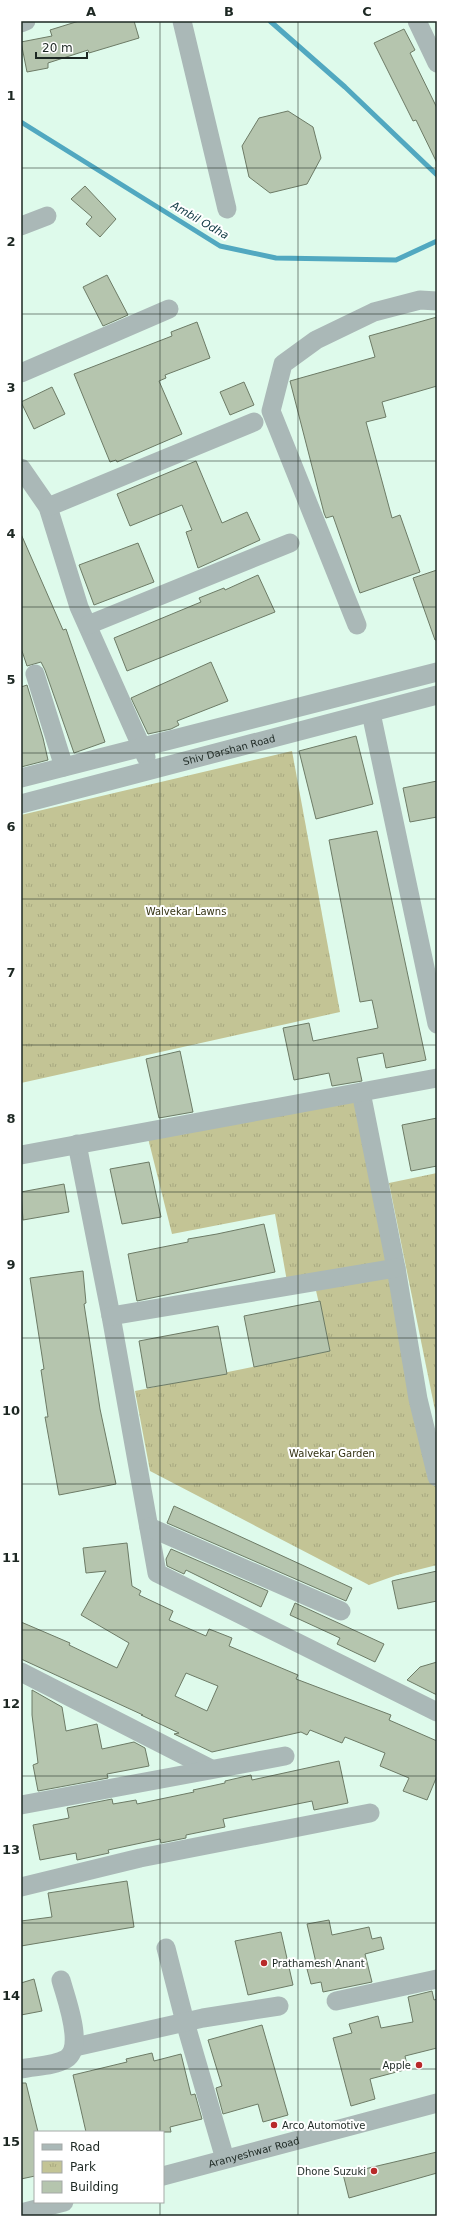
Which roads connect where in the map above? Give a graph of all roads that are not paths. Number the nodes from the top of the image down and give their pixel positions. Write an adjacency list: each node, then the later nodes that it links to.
1 (26, 21): 4 (street)
2 (182, 21): 6 (street)
3 (417, 21): 5 (street)
4 (21, 23)
5 (437, 63)
6 (227, 209)
7 (47, 216): 8 (street)
8 (21, 226)
9 (437, 301): 17 (street)
10 (169, 308): 11 (street)
11 (21, 373)
12 (254, 422): 14 (street)
13 (21, 468): 14 (street)
14 (48, 507): 16 (street)
15 (290, 544): 16 (street)
16 (88, 625): 22 (street)
17 (357, 625)
18 (437, 672): 22 (street)
19 (35, 674): 23 (street)
20 (437, 695): 21 (street, Shiv Darshan Road)
21 (372, 713): 24 (street, Shiv Darshan Road); 27 (street)
22 (142, 747): 23 (street); 24 (street)
23 (64, 767): 25 (street)
24 (152, 771): 26 (street, Shiv Darshan Road)
25 (21, 778)
26 (21, 804)
27 (437, 1024)
28 (437, 1078): 29 (street)
29 (361, 1092): 30 (street); 32 (street)
30 (77, 1144): 31 (street); 33 (street)
31 (21, 1155)
32 (396, 1268): 33 (street); 34 (street)
33 (111, 1316): 35 (street)
34 (437, 1477)
35 (149, 1527): 36 (street); 38 (street)
36 (341, 1611)
37 (21, 1672): 40 (street)
38 (437, 1712)
39 (285, 1756): 40 (street)
40 (211, 1769): 41 (street)
41 (21, 1805)
42 (370, 1814): 43 (street)
43 (21, 1887)
44 (166, 1948): 49 (street)
45 (437, 1979): 47 (street)
46 (61, 1980): 50 (street)
47 (336, 2001)
48 (279, 2006): 49 (street)
49 (185, 2022): 50 (street); 55 (street)
50 (75, 2047): 51 (street)
51 (21, 2069)
52 (64, 2070): 53 (street)
53 (21, 2081)
54 (437, 2103): 55 (street, Aranyeshwar Road)
55 (225, 2159): 56 (street, Aranyeshwar Road)
56 (164, 2176)
57 (60, 2203): 58 (street)
58 (21, 2213)

